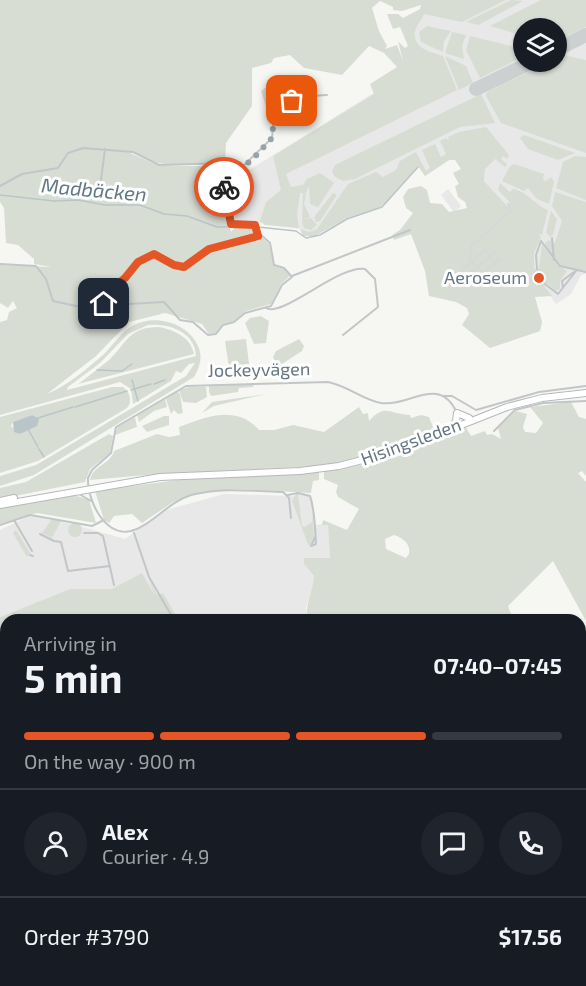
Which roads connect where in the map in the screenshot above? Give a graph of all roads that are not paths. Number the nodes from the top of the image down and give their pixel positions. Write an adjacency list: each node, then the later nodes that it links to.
1 (327, 95): 3 (street)
2 (105, 149): 3 (street); 4 (street); 5 (street)
3 (219, 164): 7 (street)
4 (101, 180)
5 (0, 186)
6 (410, 230): 14 (street)
7 (260, 234): 14 (street); 16 (street)
8 (552, 238): 9 (street)
9 (554, 260): 11 (street); 12 (street)
10 (0, 264): 16 (street)
11 (537, 268)
12 (576, 271): 13 (street); 15 (street)
13 (586, 272)
14 (292, 276): 17 (street)
15 (545, 284)
16 (99, 299): 17 (street)
17 (266, 308): 18 (street)
18 (343, 335)
19 (586, 387): 21 (street)
20 (586, 393): 24 (highway, Hisingsleden)
21 (443, 396): 23 (street); 28 (street, Jockeyvägen)
22 (586, 401): 27 (street)
23 (457, 413): 24 (highway); 25 (street); 26 (highway)
24 (476, 418): 25 (highway, Hisingsleden)
25 (462, 423): 26 (highway, Hisingsleden)
26 (450, 428): 28 (highway, Hisingsleden)
27 (494, 431)
28 (89, 487): 29 (highway, Hisingsleden); 31 (highway, Hisingsleden); 33 (street)
29 (60, 494): 31 (highway, Hisingsleden); 33 (street)
30 (288, 495): 34 (street); 38 (street); 41 (street)
31 (24, 499): 32 (highway)
32 (0, 504)
33 (93, 504): 36 (street)
34 (291, 518)
35 (14, 520): 36 (street); 37 (street); 42 (street)
36 (102, 520): 38 (street)
37 (0, 525)
38 (133, 530): 45 (street)
39 (84, 533): 43 (street)
40 (40, 534): 43 (street)
41 (315, 537)
42 (32, 554)
43 (110, 566): 44 (street)
44 (114, 585)
45 (170, 614)

